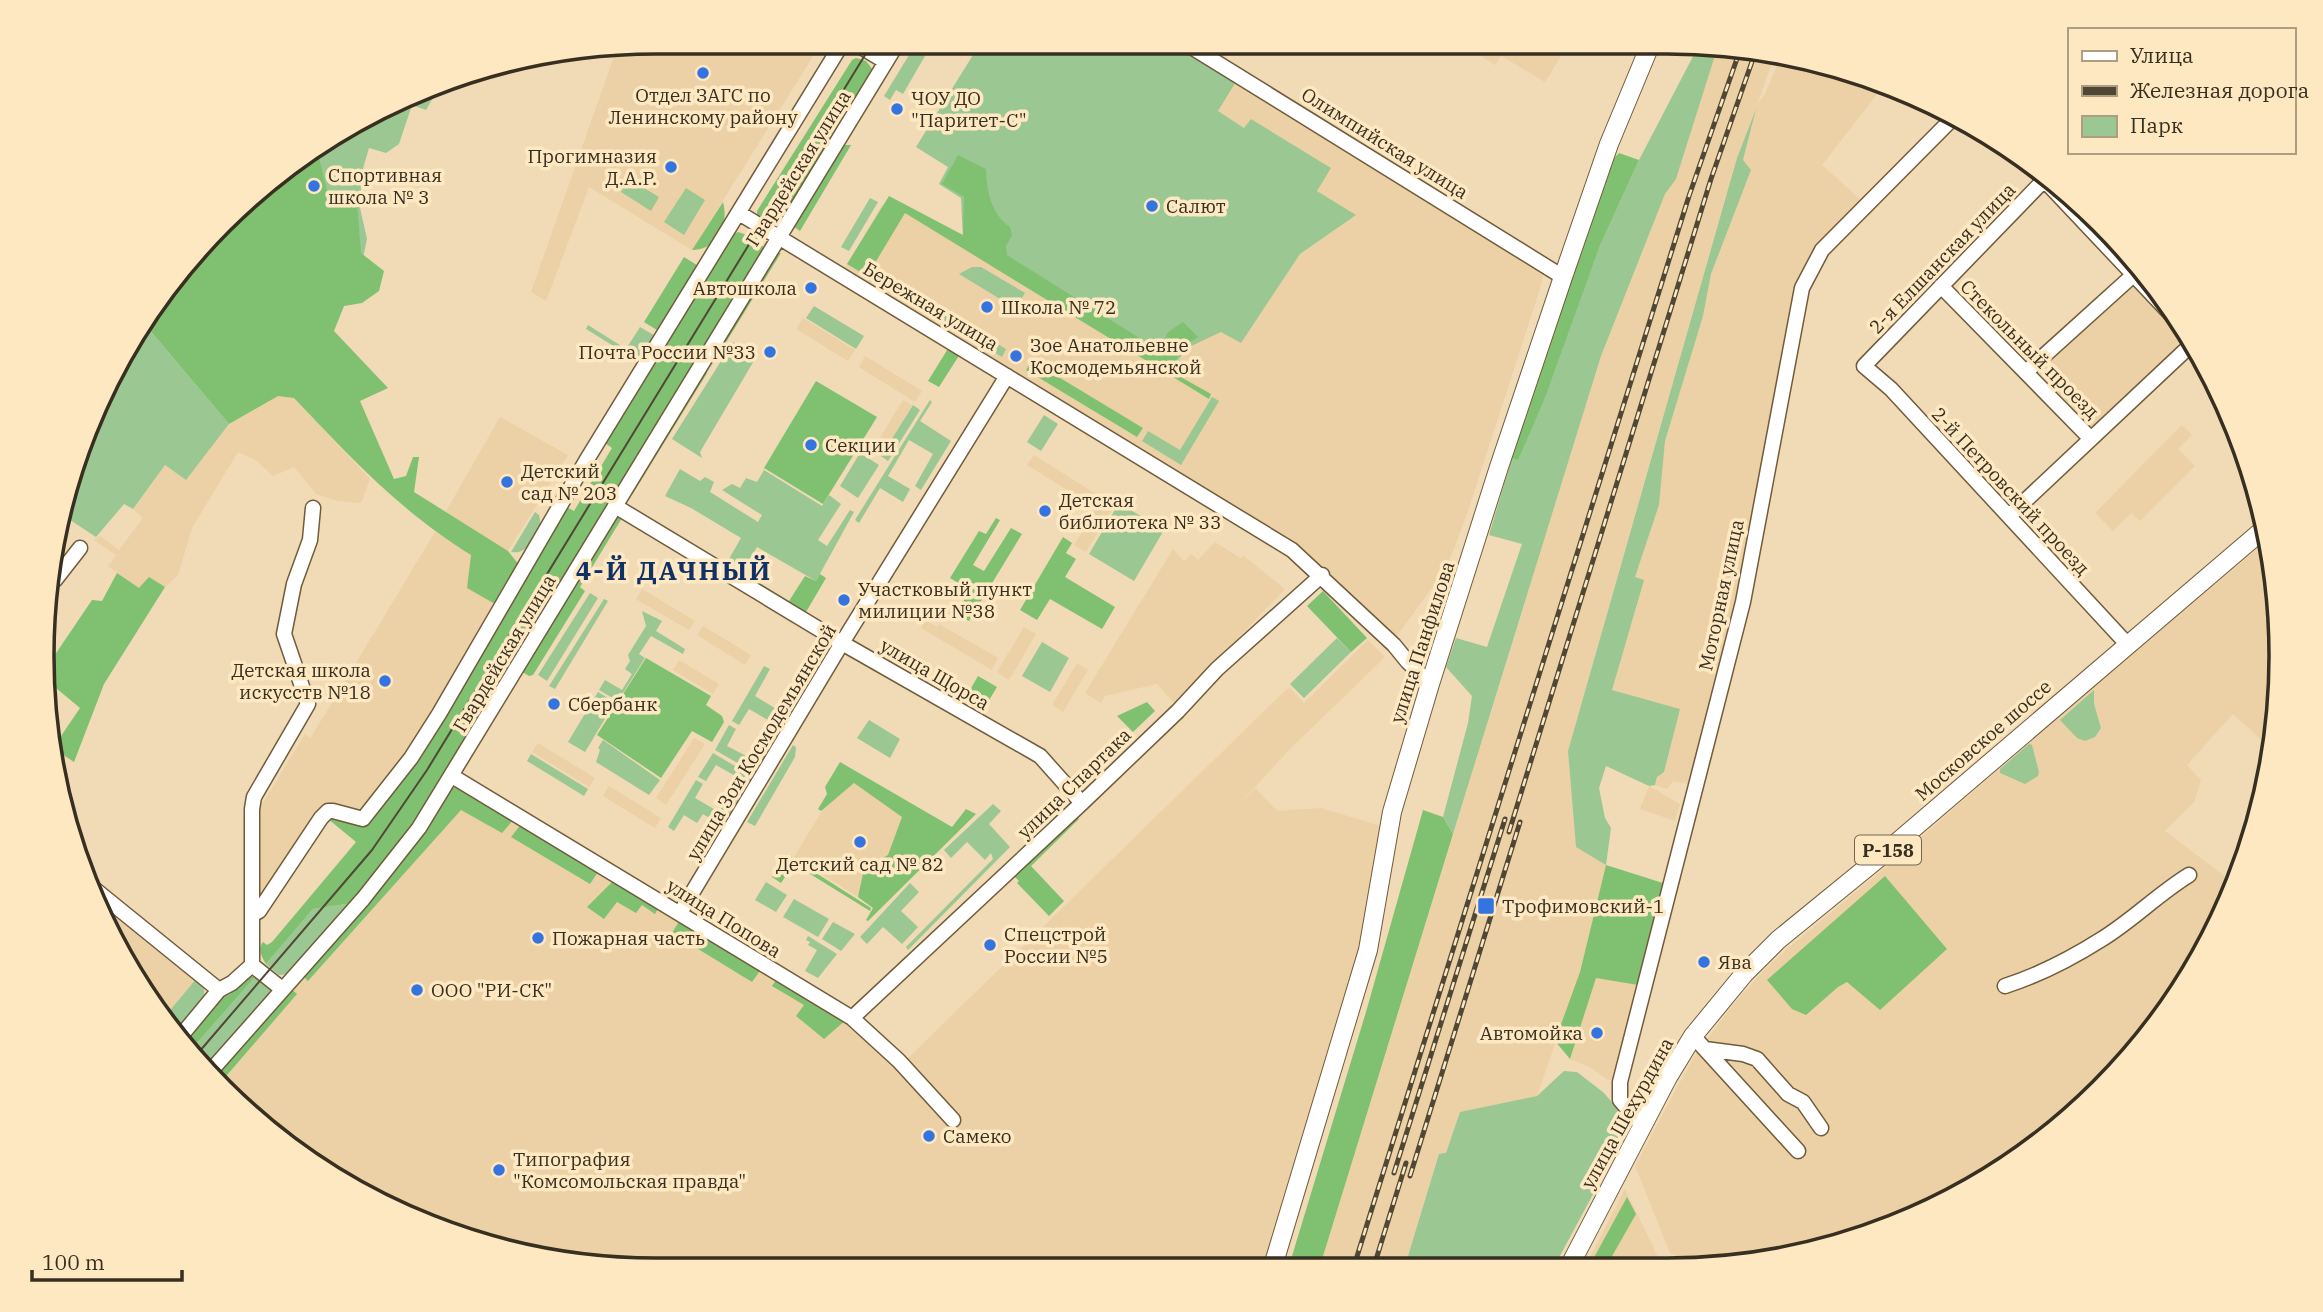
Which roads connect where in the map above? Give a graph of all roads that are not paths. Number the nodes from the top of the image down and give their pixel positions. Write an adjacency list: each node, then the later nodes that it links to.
1 (836, 54): 10 (street)
2 (873, 54): 7 (street)
3 (891, 54): 7 (street, Гвардейская улица)
4 (1203, 54): 6 (street, Олимпийская улица)
5 (1646, 54): 13 (main road, улица Панфилова)
6 (1206, 56): 13 (street, Олимпийская улица)
7 (886, 62): 11 (street, Гвардейская улица)
8 (1947, 124): 46 (street, Моторная улица)
9 (2040, 184): 14 (street, 2-я Елшанская улица)
10 (739, 214): 11 (street, Бережная улица); 35 (street)
11 (778, 237): 18 (street, Бережная улица); 20 (street, Гвардейская улица)
12 (2132, 275): 17 (street)
13 (1563, 277): 29 (main road, улица Панфилова)
14 (1941, 286): 16 (street, 2-я Елшанская улица); 17 (street, Стекольный проезд)
15 (2185, 350): 19 (street)
16 (1864, 366): 22 (street, 2-й Петровский проезд)
17 (2026, 372): 19 (street, Стекольный проезд)
18 (1007, 376): 26 (street, Бережная улица); 27 (street, улица Зои Космодемьянской)
19 (2091, 439): 22 (street)
20 (615, 506): 27 (street, улица Щорса); 30 (street, Гвардейская улица)
21 (313, 508): 35 (street)
22 (2010, 516): 28 (street, 2-й Петровский проезд)
23 (2256, 535): 28 (main road, Московское шоссе / Р-158)
24 (80, 548): 25 (street)
25 (60, 574)
26 (1322, 575): 29 (street, Бережная улица); 31 (street, улица Спартака)
27 (842, 643): 31 (street, улица Щорса); 34 (street, улица Зои Космодемьянской)
28 (2127, 644): 38 (main road, Московское шоссе / Р-158)
29 (1430, 684): 49 (main road, улица Панфилова)
30 (452, 776): 34 (street, улица Попова); 39 (street, Гвардейская улица)
31 (1082, 803): 41 (street, улица Спартака)
32 (2189, 875): 37 (street)
33 (105, 898): 40 (street)
34 (680, 913): 41 (street, улица Попова)
35 (252, 915): 36 (street)
36 (253, 965): 39 (street); 40 (street)
37 (2005, 986)
38 (1732, 988): 43 (main road, улица Шехурдина)
39 (282, 989): 44 (street, Гвардейская улица)
40 (219, 990): 42 (street)
41 (852, 1018): 45 (street, улица Попова)
42 (186, 1030)
43 (1699, 1042): 46 (main road, улица Шехурдина); 47 (street); 48 (street)
44 (215, 1066)
45 (953, 1121)
46 (1641, 1124): 50 (main road, улица Шехурдина)
47 (1821, 1128)
48 (1798, 1151)
49 (1275, 1258)
50 (1574, 1258)

